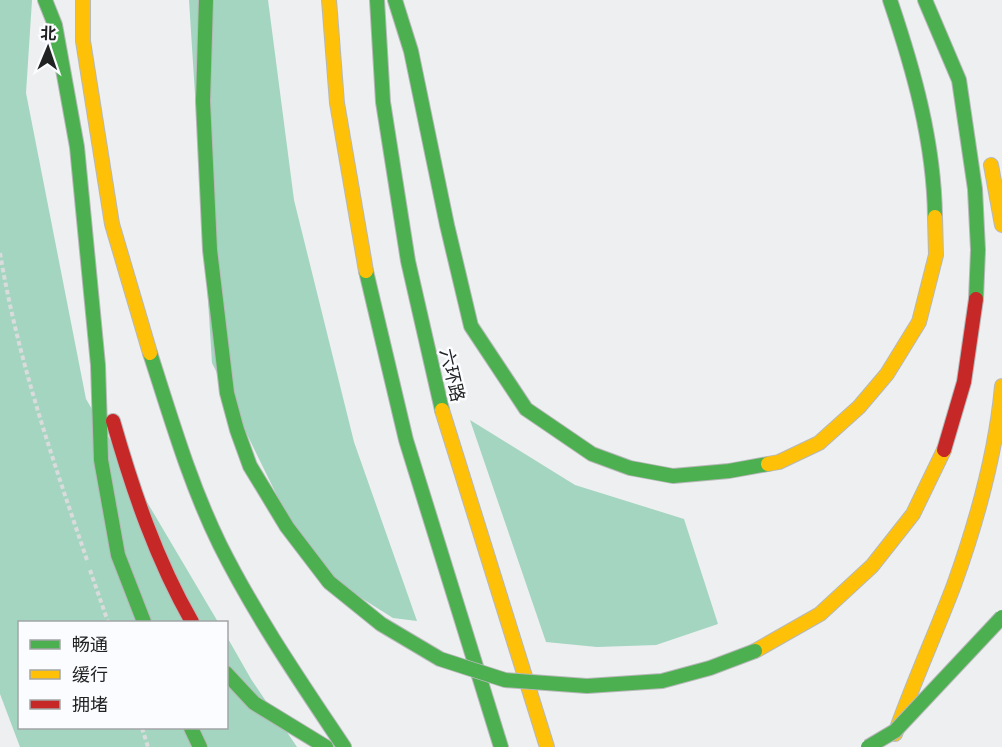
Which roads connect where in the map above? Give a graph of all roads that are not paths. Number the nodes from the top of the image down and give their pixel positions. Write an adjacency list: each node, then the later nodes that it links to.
1 (45, 0): 13 (highway)
2 (82, 0): 22 (highway)
3 (206, 0): 9 (highway, bridge)
4 (329, 0): 23 (highway)
5 (377, 0): 24 (highway, 六环路)
6 (395, 0): 7 (highway)
7 (890, 0)
8 (925, 0): 9 (highway)
9 (959, 80): 10 (highway)
10 (980, 128)
11 (988, 147): 12 (highway)
12 (1002, 225)
13 (98, 365): 16 (highway); 17 (highway)
14 (1002, 386): 26 (highway, bridge)
15 (1002, 617): 25 (highway, bridge)
16 (144, 621)
17 (192, 621)
18 (228, 675): 21 (highway)
19 (191, 729): 20 (highway)
20 (200, 747)
21 (326, 747)
22 (344, 747)
23 (501, 747)
24 (547, 747)
25 (868, 747)
26 (891, 747)

